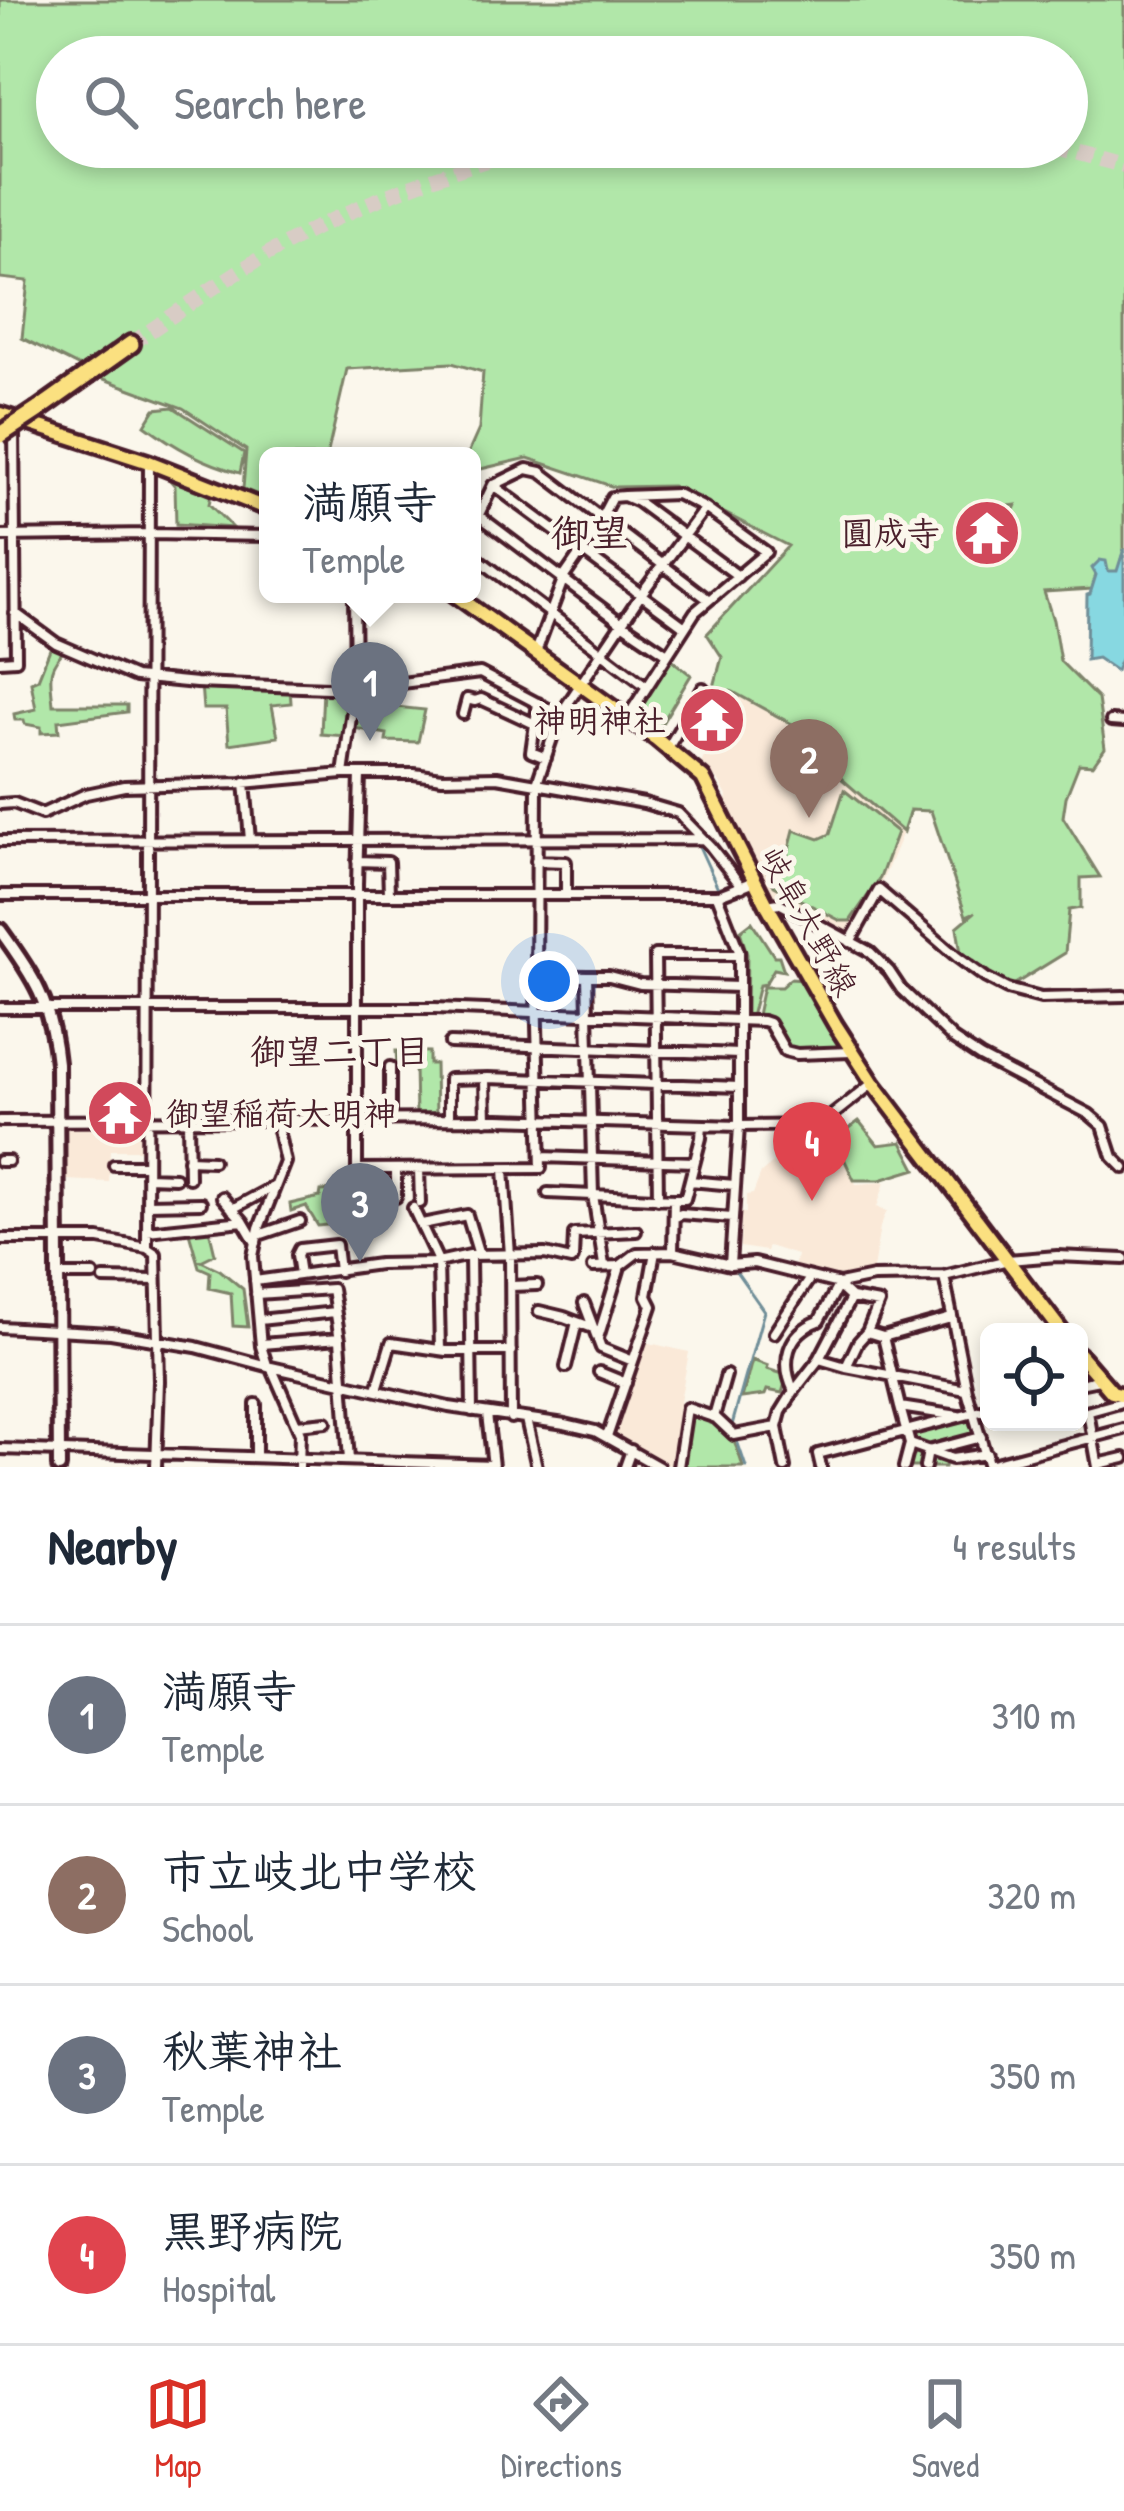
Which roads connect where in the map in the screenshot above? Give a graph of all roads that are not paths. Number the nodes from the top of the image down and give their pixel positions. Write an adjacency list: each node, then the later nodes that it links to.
1 (131, 344): 3 (highway, bridge)
2 (7, 416): 4 (main road); 15 (street)
3 (0, 435)
4 (149, 462): 7 (main road); 12 (street)
5 (494, 485): 9 (street); 11 (street); 17 (street)
6 (624, 496): 8 (street); 11 (street); 13 (street)
7 (259, 505)
8 (705, 508): 13 (street); 20 (street)
9 (481, 509)
10 (481, 517): 21 (street)
11 (602, 518): 17 (street); 19 (street)
12 (150, 534): 15 (street); 16 (street); 34 (street)
13 (684, 534): 19 (street); 20 (street)
14 (0, 536): 15 (street)
15 (14, 536): 26 (street)
16 (259, 536)
17 (582, 551): 21 (street); 22 (street)
18 (481, 561): 27 (street)
19 (663, 563): 22 (street); 23 (street)
20 (738, 576): 23 (street)
21 (563, 579): 27 (street); 28 (street)
22 (642, 593): 28 (street); 29 (street)
23 (709, 600): 29 (street)
24 (354, 603): 38 (street)
25 (467, 603): 30 (main road, 岐阜大野線)
26 (15, 613): 33 (street); 34 (street)
27 (551, 614): 30 (street); 32 (street)
28 (622, 624): 31 (street); 32 (street)
29 (685, 626): 31 (street)
30 (536, 652): 35 (main road, 岐阜大野線)
31 (667, 653): 36 (street)
32 (603, 654): 35 (street); 36 (street)
33 (0, 662)
34 (147, 679): 38 (street); 52 (street)
35 (581, 685): 41 (street); 42 (main road, 岐阜大野線)
36 (646, 686): 42 (street)
37 (703, 688): 46 (street)
38 (355, 689): 39 (street); 48 (street)
39 (538, 703): 41 (street); 45 (street)
40 (463, 714): 45 (street)
41 (560, 715): 47 (street)
42 (628, 718): 46 (main road, 岐阜大野線)
43 (1112, 721): 44 (street)
44 (1124, 722)
45 (535, 724): 47 (street)
46 (668, 748): 62 (main road, 岐阜大野線)
47 (546, 758): 51 (street)
48 (343, 774): 49 (street); 50 (street)
49 (360, 774): 51 (street); 56 (street)
50 (245, 782): 52 (street); 55 (street)
51 (537, 783): 54 (street); 57 (street)
52 (148, 787): 53 (street); 59 (street)
53 (0, 804)
54 (703, 838): 57 (street); 62 (street)
55 (250, 840): 56 (street); 59 (street)
56 (357, 840): 57 (street); 60 (street)
57 (536, 840): 61 (street)
58 (0, 841): 59 (street)
59 (148, 841): 64 (street)
60 (357, 861): 65 (street); 66 (street)
61 (536, 861): 63 (street); 67 (street)
62 (748, 884): 68 (street); 70 (main road, 岐阜大野線)
63 (566, 893): 67 (street); 68 (street)
64 (148, 894): 65 (street); 69 (street); 82 (street)
65 (357, 894): 66 (street); 79 (street)
66 (389, 895): 67 (street)
67 (536, 895): 74 (street)
68 (717, 895): 73 (street)
69 (0, 896)
70 (767, 905): 72 (street); 91 (main road, 岐阜大野線)
71 (0, 930): 81 (street)
72 (850, 943): 78 (street); 123 (street)
73 (739, 956): 76 (street); 77 (street)
74 (536, 975): 75 (street); 83 (street)
75 (587, 976): 76 (street); 84 (street)
76 (655, 985): 77 (street); 85 (street)
77 (739, 987): 86 (street)
78 (1124, 996)
79 (358, 1007): 82 (street); 83 (street); 103 (street)
80 (0, 1008): 81 (street)
81 (48, 1008): 82 (street); 106 (street)
82 (148, 1008): 107 (street)
83 (537, 1013): 84 (street); 88 (street)
84 (588, 1015): 85 (street); 89 (street)
85 (655, 1018): 86 (street); 90 (street)
86 (739, 1020): 91 (street); 92 (street)
87 (450, 1043): 88 (street)
88 (537, 1046): 89 (street); 95 (street)
89 (589, 1048): 90 (street); 96 (street)
90 (656, 1050): 92 (street); 98 (street)
91 (853, 1052): 97 (main road, 岐阜大野線)
92 (739, 1054): 99 (street)
93 (390, 1067): 100 (street)
94 (485, 1079): 95 (street); 101 (street); 104 (street)
95 (540, 1080): 96 (street); 102 (street)
96 (590, 1082): 98 (street); 110 (street)
97 (873, 1083): 113 (street); 158 (main road, 岐阜大野線)
98 (656, 1084): 99 (street); 111 (street)
99 (739, 1088): 113 (street)
100 (390, 1119): 101 (street); 103 (street)
101 (449, 1119): 104 (street)
102 (541, 1119): 104 (street); 110 (street); 114 (street)
103 (358, 1120): 109 (street); 124 (street)
104 (486, 1120)
105 (0, 1121): 106 (street)
106 (57, 1121): 107 (street); 150 (street)
107 (148, 1121): 108 (street); 121 (street)
108 (188, 1121): 109 (street); 116 (street)
109 (276, 1121): 131 (street)
110 (591, 1121): 111 (street); 115 (street)
111 (657, 1124): 112 (street); 118 (street)
112 (702, 1125): 113 (street); 119 (street)
113 (739, 1126): 130 (street)
114 (541, 1157): 115 (street); 122 (street)
115 (592, 1159): 118 (street); 133 (street)
116 (188, 1160): 117 (street); 128 (street)
117 (213, 1161)
118 (658, 1161): 119 (street); 136 (street)
119 (694, 1162): 129 (street)
120 (114, 1165): 121 (street)
121 (147, 1165): 126 (street)
122 (504, 1168): 125 (street); 156 (street)
123 (1124, 1168)
124 (396, 1169): 125 (street); 135 (street)
125 (419, 1169): 145 (street)
126 (147, 1178): 127 (street); 139 (street)
127 (175, 1178)
128 (189, 1178)
129 (690, 1181): 130 (street); 137 (street)
130 (734, 1185): 142 (street)
131 (275, 1186): 140 (street); 151 (street)
132 (548, 1193): 133 (street)
133 (592, 1196): 136 (street); 148 (street)
134 (222, 1197): 140 (street)
135 (396, 1197)
136 (658, 1199): 137 (street)
137 (674, 1199): 141 (street)
138 (201, 1203): 139 (street)
139 (147, 1204): 146 (street)
140 (232, 1209): 143 (street)
141 (674, 1217): 142 (street); 154 (street)
142 (732, 1217): 160 (street)
143 (243, 1221): 146 (street); 151 (street)
144 (299, 1221): 151 (street)
145 (422, 1223): 155 (street); 159 (street)
146 (147, 1231): 152 (street)
147 (636, 1231): 148 (street)
148 (599, 1233): 156 (street); 161 (street)
149 (0, 1239): 150 (street)
150 (58, 1239): 152 (street); 164 (street)
151 (257, 1239): 170 (street)
152 (147, 1248): 169 (street)
153 (655, 1252): 154 (street); 161 (street); 196 (street)
154 (673, 1252): 160 (street)
155 (474, 1255): 156 (street); 159 (street); 193 (street)
156 (510, 1255): 173 (street)
157 (1124, 1259): 158 (street)
158 (1007, 1260): 166 (street); 182 (main road, 岐阜大野線)
159 (438, 1261): 162 (street); 192 (street)
160 (730, 1265): 167 (street)
161 (618, 1266): 186 (street)
162 (339, 1271): 163 (street); 163 (street)
163 (300, 1274): 170 (street)
164 (58, 1275): 165 (street); 184 (street)
165 (93, 1275)
166 (944, 1276): 172 (street); 179 (street)
167 (810, 1278): 172 (street); 187 (street)
168 (104, 1280): 169 (street)
169 (156, 1280): 190 (street)
170 (255, 1281): 174 (street)
171 (537, 1285): 173 (street)
172 (839, 1285): 175 (street); 209 (street)
173 (511, 1286): 194 (street)
174 (256, 1294): 178 (street); 180 (street)
175 (850, 1298): 185 (street); 195 (street)
176 (584, 1303): 186 (street)
177 (539, 1311): 181 (street)
178 (335, 1312): 180 (street); 189 (street)
179 (951, 1318): 188 (street); 210 (street)
180 (259, 1320): 191 (street)
181 (577, 1322): 186 (street); 199 (street)
182 (1055, 1323)
183 (0, 1327): 184 (street)
184 (58, 1329): 190 (street); 236 (street)
185 (868, 1332): 188 (street); 200 (street)
186 (596, 1333): 196 (street)
187 (774, 1334)
188 (883, 1337): 203 (street)
189 (340, 1338): 191 (street); 205 (street)
190 (157, 1340): 197 (street); 237 (street)
191 (261, 1344): 197 (street)
192 (440, 1349): 193 (street); 208 (street)
193 (472, 1351): 194 (street); 214 (street)
194 (511, 1351): 221 (street)
195 (819, 1359): 200 (street); 209 (street)
196 (634, 1361): 207 (street)
197 (269, 1366): 205 (street); 225 (street)
198 (1088, 1366): 204 (main road)
199 (566, 1367)
200 (846, 1367): 203 (street)
201 (599, 1372): 207 (street)
202 (726, 1375): 220 (street)
203 (892, 1376): 210 (street); 213 (street)
204 (1099, 1380): 206 (street); 211 (main road)
205 (344, 1382): 208 (street); 240 (street)
206 (1088, 1382)
207 (626, 1383): 229 (street)
208 (377, 1389): 214 (street)
209 (794, 1390): 226 (street)
210 (968, 1391): 217 (street)
211 (1121, 1400): 216 (street)
212 (256, 1404): 239 (street)
213 (900, 1407): 219 (street); 228 (street)
214 (472, 1411): 218 (street)
215 (980, 1411): 217 (street)
216 (1088, 1411)
217 (973, 1413): 219 (street); 230 (street)
218 (487, 1414): 221 (street); 245 (street)
219 (959, 1416): 228 (street)
220 (714, 1417): 226 (street); 252 (street)
221 (511, 1418): 222 (street)
222 (526, 1419): 229 (street); 249 (street)
223 (326, 1422): 225 (street)
224 (1088, 1424): 231 (street)
225 (297, 1425): 243 (street)
226 (777, 1427): 253 (street)
227 (1124, 1429): 231 (street)
228 (907, 1430): 232 (street); 254 (street)
229 (607, 1437): 234 (street)
230 (981, 1437): 235 (street); 242 (street)
231 (1094, 1437): 242 (street); 246 (street)
232 (910, 1444): 235 (street); 255 (street)
233 (0, 1449): 236 (street)
234 (631, 1450): 250 (street); 251 (street)
235 (928, 1451): 244 (street); 256 (street)
236 (58, 1453): 237 (street); 247 (street)
237 (156, 1455): 241 (street); 248 (street)
238 (1124, 1458): 246 (street)
239 (257, 1460): 241 (street); 243 (street)
240 (349, 1460): 243 (street); 245 (street)
241 (227, 1462)
242 (988, 1462): 244 (street)
243 (299, 1463)
244 (951, 1463)
245 (493, 1466)
246 (1098, 1466)
247 (58, 1467)
248 (156, 1467)
249 (537, 1467)
250 (625, 1467)
251 (658, 1467)
252 (678, 1467)
253 (785, 1467)
254 (821, 1467)
255 (904, 1467)
256 (925, 1467)

